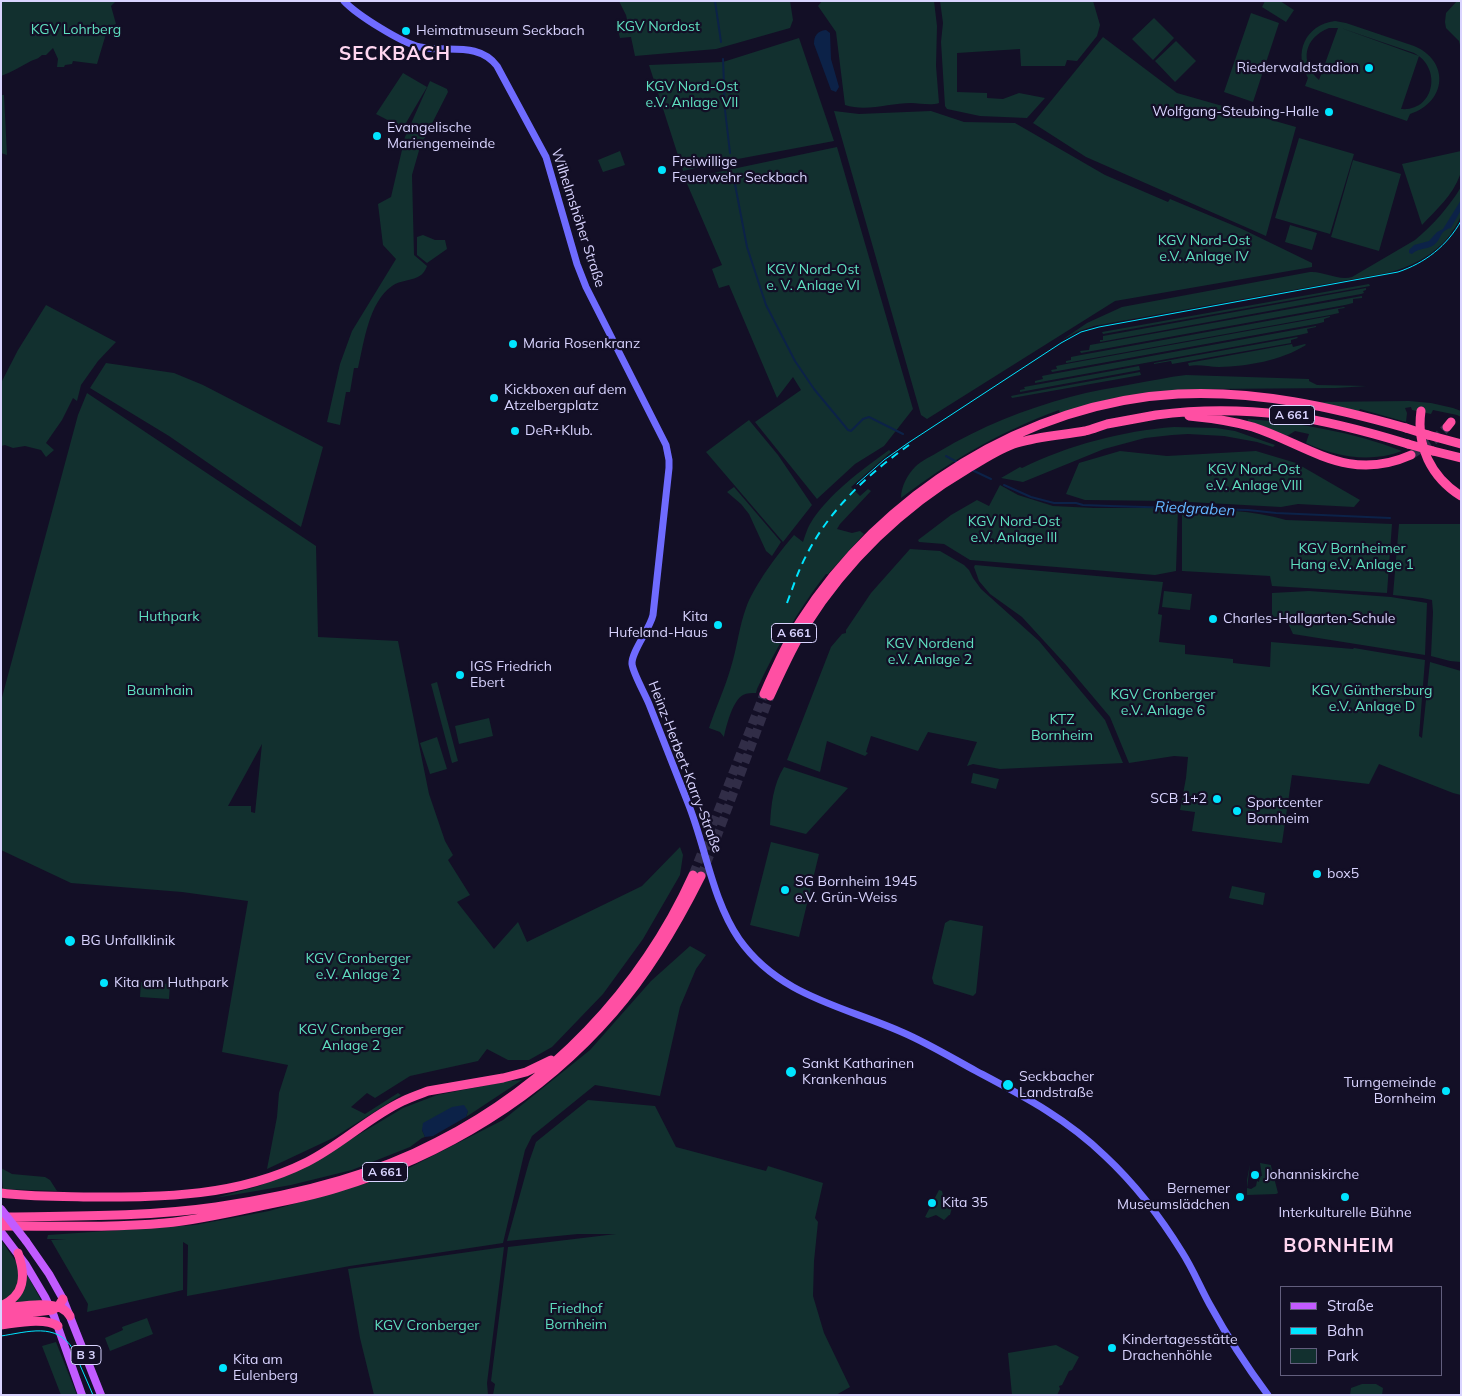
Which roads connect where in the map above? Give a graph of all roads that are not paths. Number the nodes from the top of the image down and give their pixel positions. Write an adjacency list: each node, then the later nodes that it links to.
1 (344, 1): 9 (main road, Wilhelmshöher Straße)
2 (1421, 411): 8 (highway)
3 (1174, 414): 4 (highway, A 661); 6 (highway); 7 (highway, A 661, bridge)
4 (1006, 444): 5 (highway, A 661, bridge); 10 (highway, A 661)
5 (1461, 444)
6 (1411, 456)
7 (1461, 458)
8 (1461, 496)
9 (647, 630): 25 (main road, Heinz-Herbert-Karry-Straße)
10 (767, 695)
11 (560, 1056): 12 (highway); 14 (highway, A 661); 15 (highway, A 661)
12 (1, 1194)
13 (1, 1209): 17 (main road, bridge)
14 (1, 1217)
15 (1, 1229): 16 (main road)
16 (18, 1253): 17 (main road); 18 (highway)
17 (56, 1306): 18 (highway); 19 (highway); 20 (highway); 22 (main road)
18 (1, 1307)
19 (1, 1316)
20 (70, 1316): 24 (main road, B 3)
21 (1, 1325): 22 (highway)
22 (58, 1326): 23 (main road, B 3)
23 (82, 1395)
24 (101, 1395)
25 (1268, 1395)

